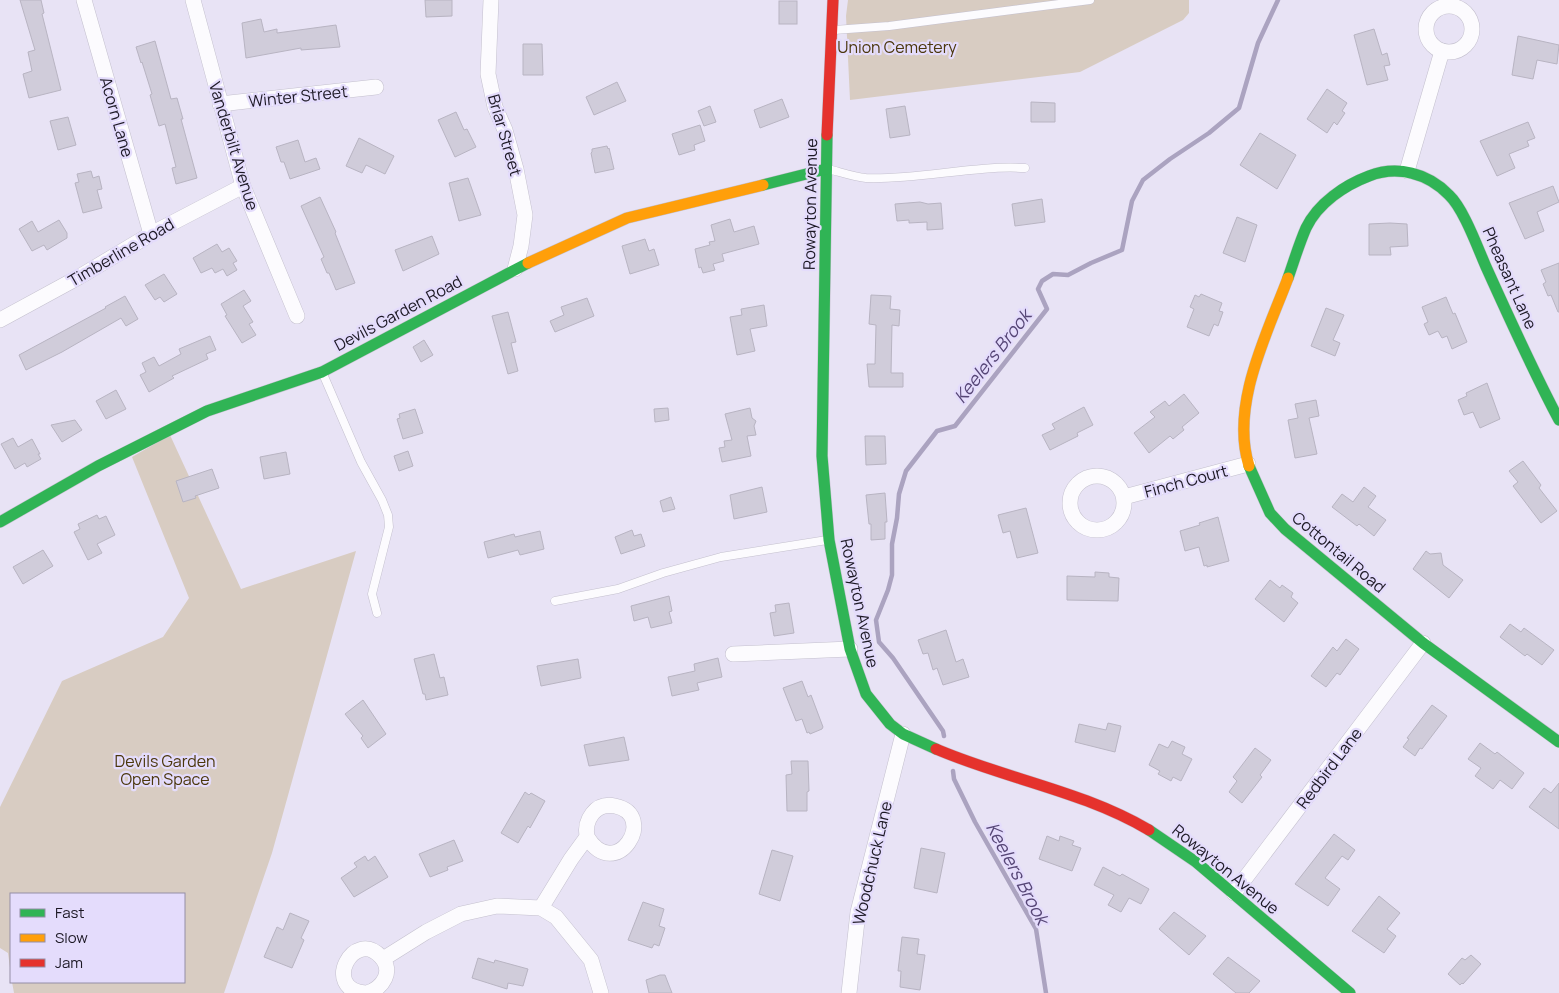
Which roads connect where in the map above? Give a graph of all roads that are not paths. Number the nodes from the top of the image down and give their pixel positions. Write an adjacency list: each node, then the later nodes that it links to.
1 (84, 0): 14 (street, Acorn Lane)
2 (193, 0): 9 (street, Vanderbilt Avenue)
3 (491, 0): 15 (street, Briar Street)
4 (834, 0): 6 (street, Rowayton Avenue)
5 (1090, 0): 6 (lane)
6 (832, 30): 11 (street, Rowayton Avenue)
7 (1442, 51): 12 (street)
8 (376, 87): 9 (street, Winter Street)
9 (220, 104): 13 (street, Vanderbilt Avenue)
10 (1025, 168): 11 (lane)
11 (826, 169): 15 (street, Devils Garden Road); 23 (street, Rowayton Avenue)
12 (1407, 171): 19 (street, Pheasant Lane); 20 (street, Cottontail Road)
13 (243, 186): 14 (street, Timberline Road); 16 (street, Vanderbilt Avenue)
14 (151, 234): 17 (street, Timberline Road)
15 (515, 269): 18 (street, Devils Garden Road)
16 (297, 316)
17 (0, 320)
18 (322, 372): 22 (street, Devils Garden Road); 25 (lane)
19 (1559, 420)
20 (1248, 464): 21 (street, Finch Court); 26 (street, Cottontail Road)
21 (1124, 497)
22 (0, 522)
23 (829, 540): 24 (lane); 27 (street, Rowayton Avenue)
24 (555, 601)
25 (377, 613)
26 (1423, 643): 30 (street, Cottontail Road); 32 (street, Redbird Lane)
27 (850, 649): 28 (street); 29 (street, Rowayton Avenue)
28 (733, 654)
29 (903, 734): 32 (street, Rowayton Avenue); 37 (street, Woodchuck Lane)
30 (1559, 742)
31 (588, 837): 33 (street)
32 (1234, 893): 38 (street, Rowayton Avenue)
33 (542, 908): 34 (street); 36 (street)
34 (383, 959): 35 (street); 35 (street)
35 (366, 993)
36 (601, 993)
37 (849, 993)
38 (1350, 993)

